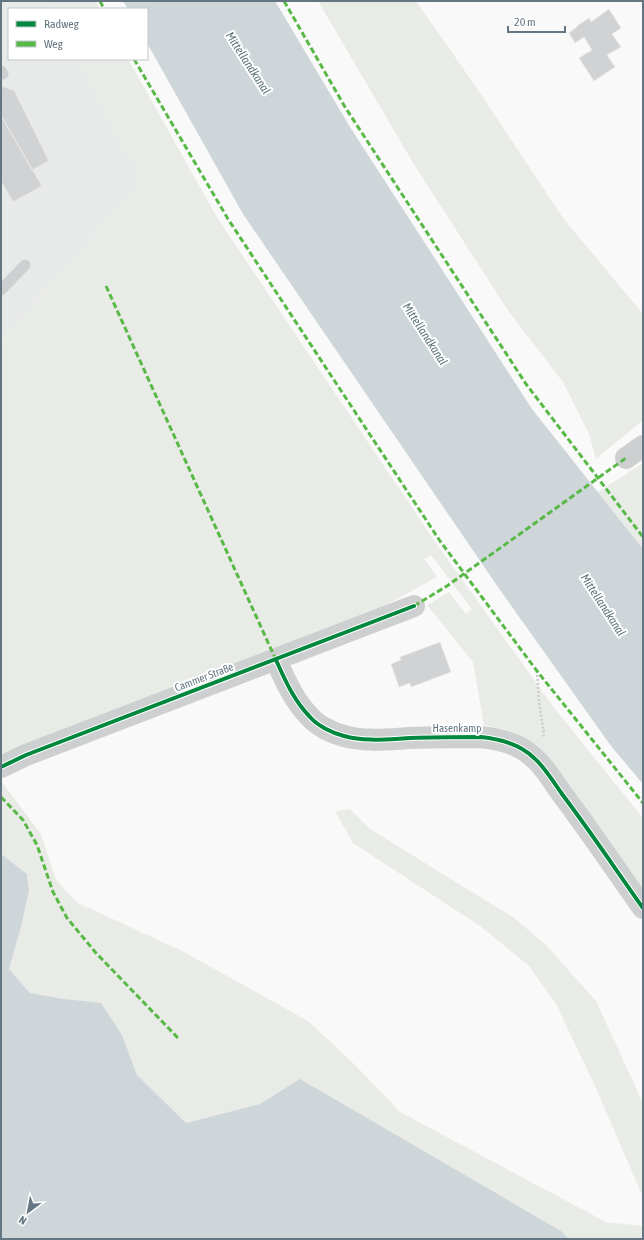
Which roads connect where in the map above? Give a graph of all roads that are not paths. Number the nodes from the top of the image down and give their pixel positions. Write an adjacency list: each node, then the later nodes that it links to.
1 (25, 265): 2 (lane)
2 (1, 290)
3 (414, 606): 4 (street, Cammer Straße)
4 (276, 660): 5 (street, Cammer Straße); 6 (street, Hasenkamp)
5 (1, 767)
6 (643, 908)

